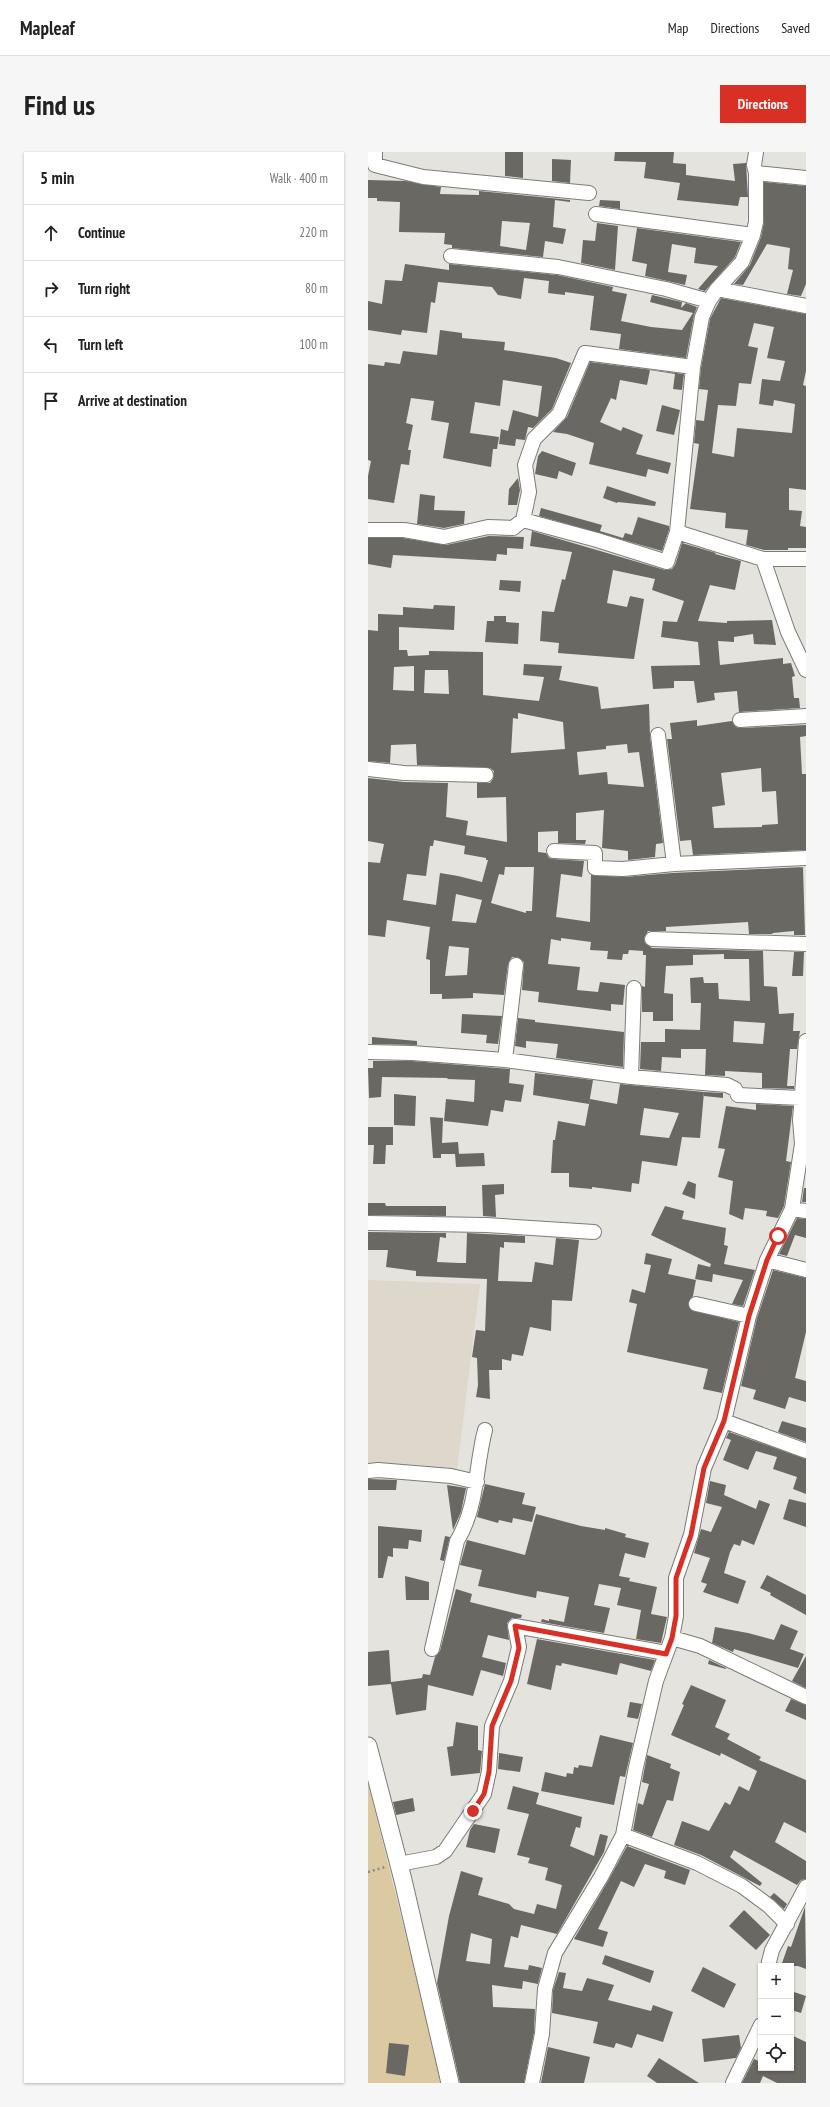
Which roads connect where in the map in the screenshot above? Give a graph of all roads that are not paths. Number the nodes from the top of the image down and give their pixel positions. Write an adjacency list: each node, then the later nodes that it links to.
1 (375, 152): 5 (street)
2 (756, 152): 3 (street)
3 (756, 173): 4 (street); 7 (street)
4 (806, 178)
5 (589, 192)
6 (596, 214): 7 (street)
7 (753, 235): 9 (street)
8 (450, 256): 10 (street)
9 (717, 289): 10 (street); 11 (street)
10 (709, 301): 12 (street)
11 (806, 306)
12 (693, 367): 13 (street); 15 (street)
13 (523, 520): 14 (street); 15 (street)
14 (368, 530)
15 (678, 532): 16 (street)
16 (763, 559): 17 (street); 18 (street)
17 (806, 559)
18 (806, 670)
19 (806, 716): 20 (street)
20 (740, 720)
21 (658, 736): 26 (street)
22 (368, 769): 23 (street)
23 (486, 776)
24 (554, 851): 26 (street)
25 (806, 858): 26 (street)
26 (674, 864)
27 (652, 938): 28 (street)
28 (806, 944)
29 (516, 965): 33 (street)
30 (634, 988): 34 (street)
31 (806, 1047): 35 (street)
32 (368, 1052): 33 (street)
33 (505, 1060): 34 (street)
34 (631, 1077): 35 (street)
35 (801, 1098): 36 (street)
36 (804, 1144): 37 (street)
37 (799, 1210): 40 (street)
38 (368, 1223): 39 (street)
39 (594, 1232)
40 (767, 1260): 41 (street); 43 (street)
41 (806, 1270)
42 (696, 1304): 43 (street)
43 (749, 1316): 44 (street)
44 (724, 1421): 46 (street); 49 (street)
45 (485, 1430): 48 (street)
46 (806, 1451)
47 (368, 1471): 48 (street)
48 (477, 1482): 50 (street)
49 (672, 1638): 51 (street); 52 (street)
50 (432, 1649)
51 (666, 1654): 54 (street); 55 (street)
52 (806, 1697)
53 (368, 1746): 55 (street)
54 (622, 1835): 57 (street); 61 (street)
55 (399, 1864): 60 (street)
56 (806, 1887): 57 (street)
57 (787, 1924): 58 (street)
58 (769, 1963)
59 (758, 2031): 62 (street)
60 (450, 2083)
61 (532, 2083)
62 (733, 2083)

